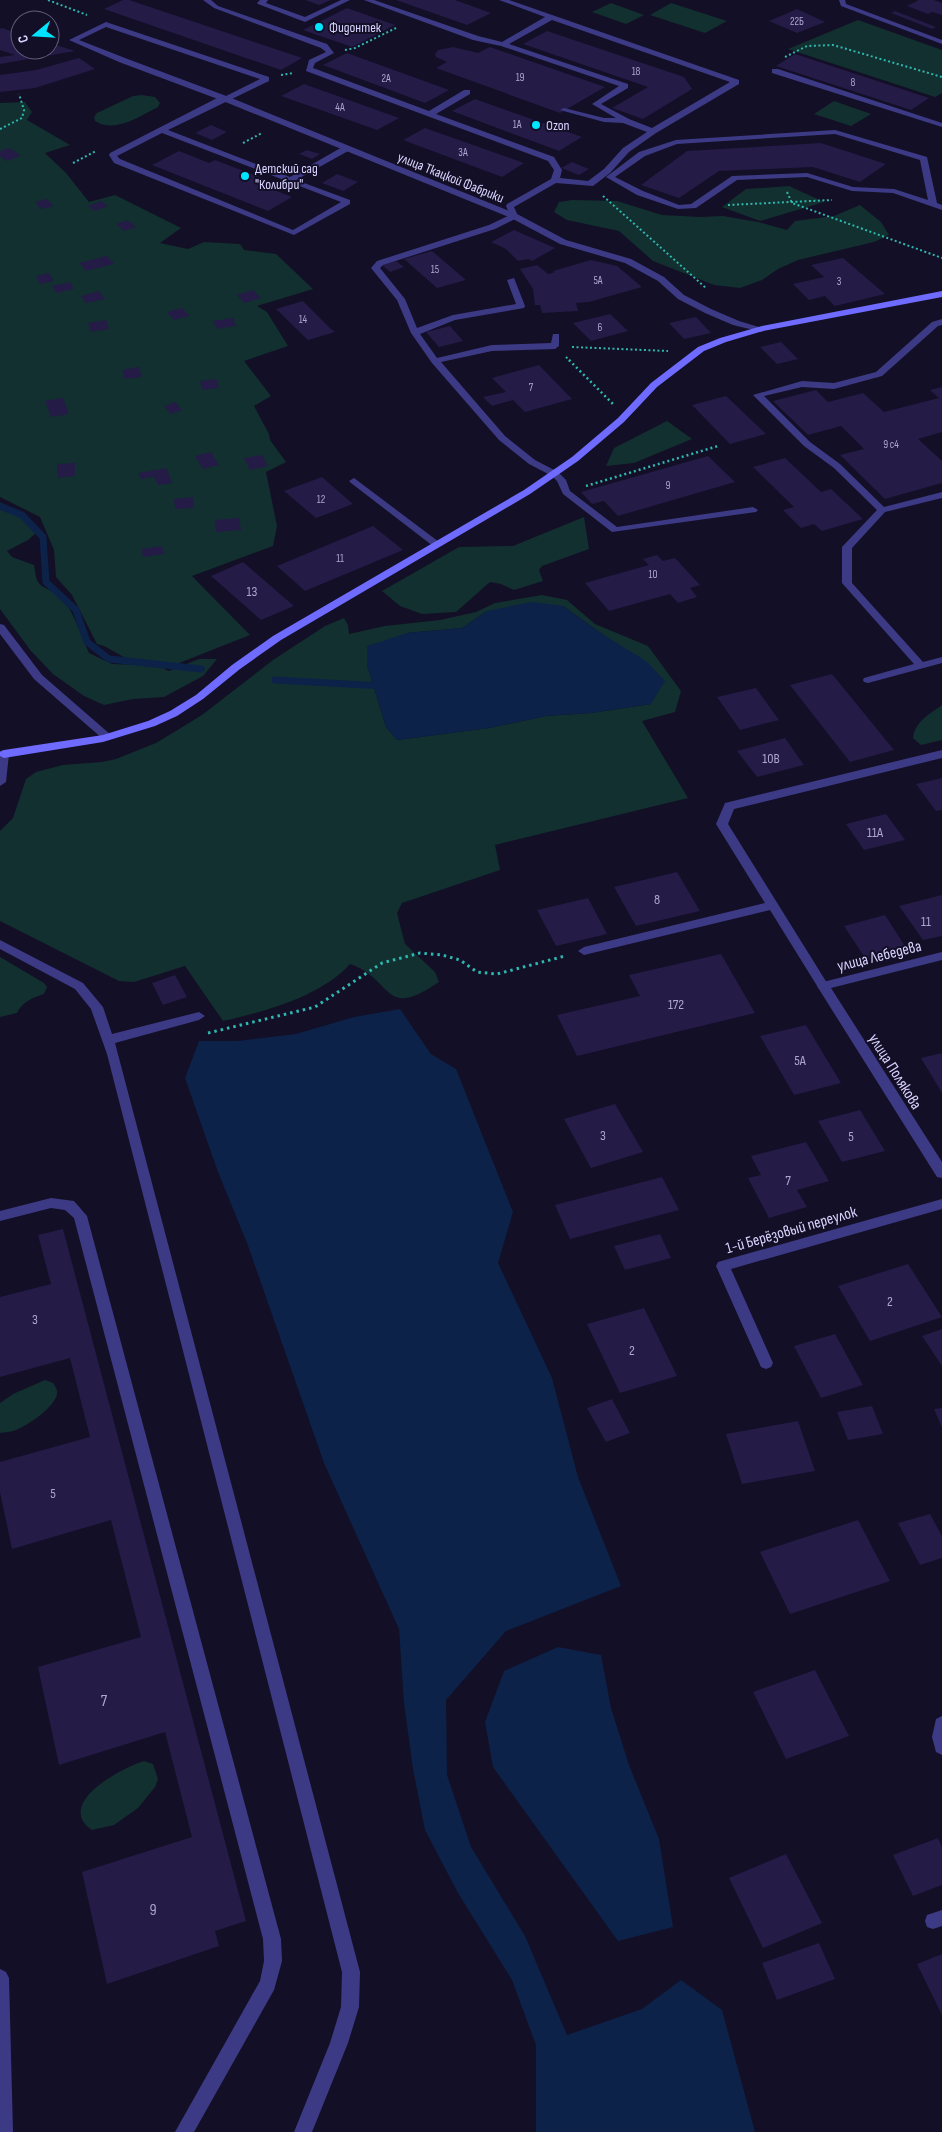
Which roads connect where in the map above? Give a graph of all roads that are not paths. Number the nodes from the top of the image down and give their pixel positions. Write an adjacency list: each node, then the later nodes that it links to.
1 (206, 0): 14 (street)
2 (265, 0): 3 (street)
3 (347, 0)
4 (367, 0): 9 (street)
5 (502, 0): 7 (street)
6 (842, 0): 8 (street)
7 (550, 17): 9 (street); 18 (street)
8 (942, 42)
9 (503, 44): 15 (street)
10 (775, 71): 16 (street)
11 (467, 92): 14 (street)
12 (225, 99): 12 (street, улица Ткацкой Фабрики); 17 (street); 19 (street, улица Ткацкой Фабрики)
13 (564, 110): 15 (street)
14 (430, 114): 22 (street)
15 (626, 121): 18 (street)
16 (942, 125)
17 (161, 130): 21 (street); 21 (street)
18 (653, 131): 20 (street)
19 (347, 148): 21 (street); 25 (street, улица Ткацкой Фабрики)
20 (609, 174): 22 (street); 23 (street); 23 (street)
21 (290, 180)
22 (555, 180): 25 (street)
23 (934, 204): 24 (street)
24 (942, 208)
25 (514, 216): 29 (street, улица Ткацкой Фабрики); 30 (street)
26 (510, 280): 30 (street)
27 (942, 294): 29 (street)
28 (942, 322): 37 (street)
29 (762, 329): 33 (street)
30 (415, 333): 32 (street)
31 (556, 336): 32 (street)
32 (435, 361): 33 (street)
33 (555, 474): 36 (street); 38 (street)
34 (354, 482): 38 (street)
35 (942, 495): 37 (street)
36 (753, 510)
37 (882, 510): 41 (street)
38 (436, 544): 43 (street)
39 (0, 627): 43 (street)
40 (942, 660): 41 (street)
41 (921, 666): 42 (street)
42 (868, 680)
43 (107, 737): 44 (street)
44 (2, 754): 46 (street)
45 (942, 754): 47 (street, улица Полякова)
46 (0, 782)
47 (774, 905): 49 (street); 51 (street, улица Полякова)
48 (0, 944): 53 (street)
49 (584, 951)
50 (942, 956): 51 (street, улица Лебедева)
51 (823, 986): 54 (street, улица Полякова)
52 (199, 1016): 53 (street)
53 (108, 1040): 63 (street)
54 (942, 1173)
55 (942, 1204): 57 (street, 1-й Берёзовый переулок)
56 (0, 1216): 62 (street)
57 (766, 1363)
58 (942, 1724): 59 (street)
59 (942, 1747)
60 (0, 1978): 61 (street)
61 (4, 2132)
62 (184, 2132)
63 (303, 2132)

